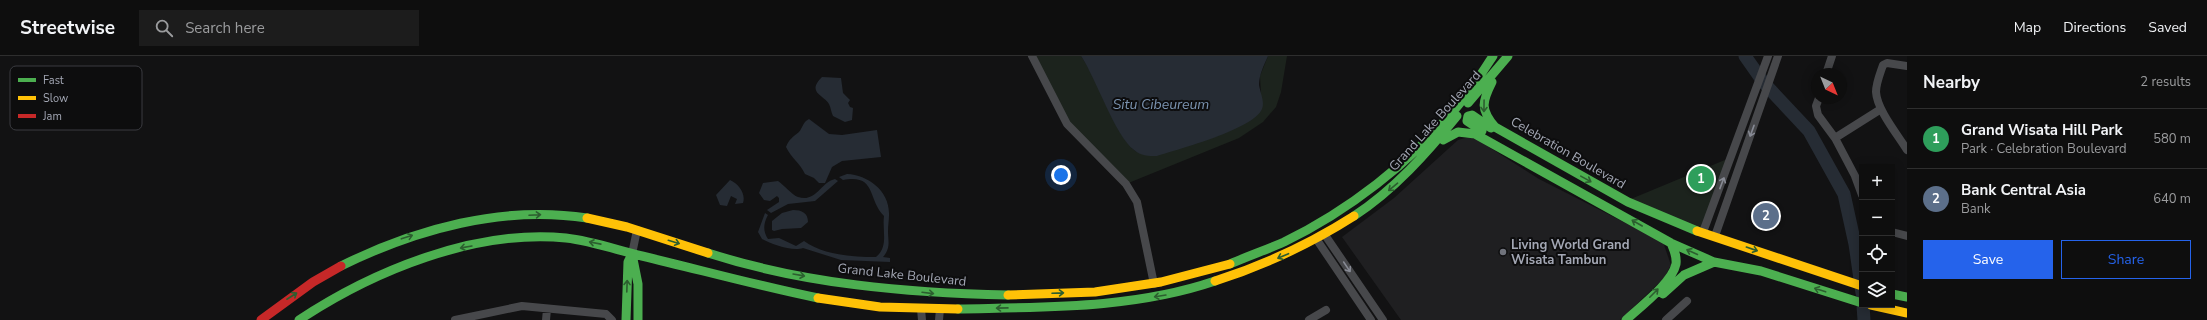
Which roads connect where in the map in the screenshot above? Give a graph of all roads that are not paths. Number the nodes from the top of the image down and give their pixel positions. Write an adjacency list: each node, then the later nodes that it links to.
1 (1032, 56): 27 (street)
2 (1494, 56): 27 (street, Grand Lake Boulevard)
3 (1508, 56): 9 (street, Grand Lake Boulevard)
4 (1768, 56): 19 (street, one-way to 4)
5 (1778, 56): 21 (street, one-way to 21)
6 (1832, 56): 8 (street)
7 (1907, 66): 11 (street)
8 (1828, 68)
9 (1497, 70): 13 (street, Celebration Boulevard, one-way to 13); 14 (street, Grand Lake Boulevard)
10 (1817, 104): 12 (street)
11 (1881, 109): 12 (street); 15 (street)
12 (1835, 138): 17 (street)
13 (1519, 142): 16 (street); 19 (street, Celebration Boulevard, one-way to 19)
14 (1433, 147): 16 (street, Celebration Boulevard); 23 (street, Grand Lake Boulevard, one-way to 23)
15 (1907, 150)
16 (1546, 174): 24 (street, Celebration Boulevard, one-way to 16)
17 (1859, 187)
18 (637, 230): 25 (street); 29 (street, Grand Lake Boulevard, one-way to 29); 44 (street, Grand Lake Boulevard, one-way to 18)
19 (1702, 232): 21 (street, Celebration Boulevard)
20 (1895, 233): 22 (street)
21 (1715, 236): 28 (street, one-way to 28)
22 (1907, 236)
23 (1321, 238): 40 (street, Grand Lake Boulevard, one-way to 40); 54 (street); 55 (street, one-way to 55)
24 (1671, 243): 26 (street, Celebration Boulevard, one-way to 24); 56 (street, one-way to 24)
25 (632, 254): 35 (street, Grand Lake Boulevard); 45 (street, Grand Lake Boulevard, one-way to 45); 49 (street, one-way to 25); 50 (street)
26 (1714, 262): 34 (street, one-way to 26); 57 (street)
27 (1154, 284): 30 (street, Grand Lake Boulevard, one-way to 27)
28 (1859, 285)
29 (897, 289): 30 (street, Grand Lake Boulevard, one-way to 30); 35 (street)
30 (959, 295): 40 (street)
31 (1895, 295): 32 (street)
32 (1907, 298)
33 (1687, 301): 58 (street)
34 (1859, 303)
35 (896, 307): 38 (street, Grand Lake Boulevard)
36 (547, 308): 43 (street); 47 (street); 48 (street)
37 (1885, 308): 42 (street)
38 (922, 309): 39 (street, Grand Lake Boulevard); 51 (street)
39 (940, 309): 40 (street, Grand Lake Boulevard); 52 (street)
40 (960, 309)
41 (1326, 310): 53 (street)
42 (1907, 313)
43 (475, 318): 46 (street)
44 (262, 320)
45 (299, 320)
46 (455, 320)
47 (546, 320)
48 (612, 320)
49 (626, 320)
50 (638, 320)
51 (922, 320)
52 (939, 320)
53 (1309, 320)
54 (1371, 320)
55 (1383, 320)
56 (1626, 320)
57 (1637, 320)
58 (1666, 320)

